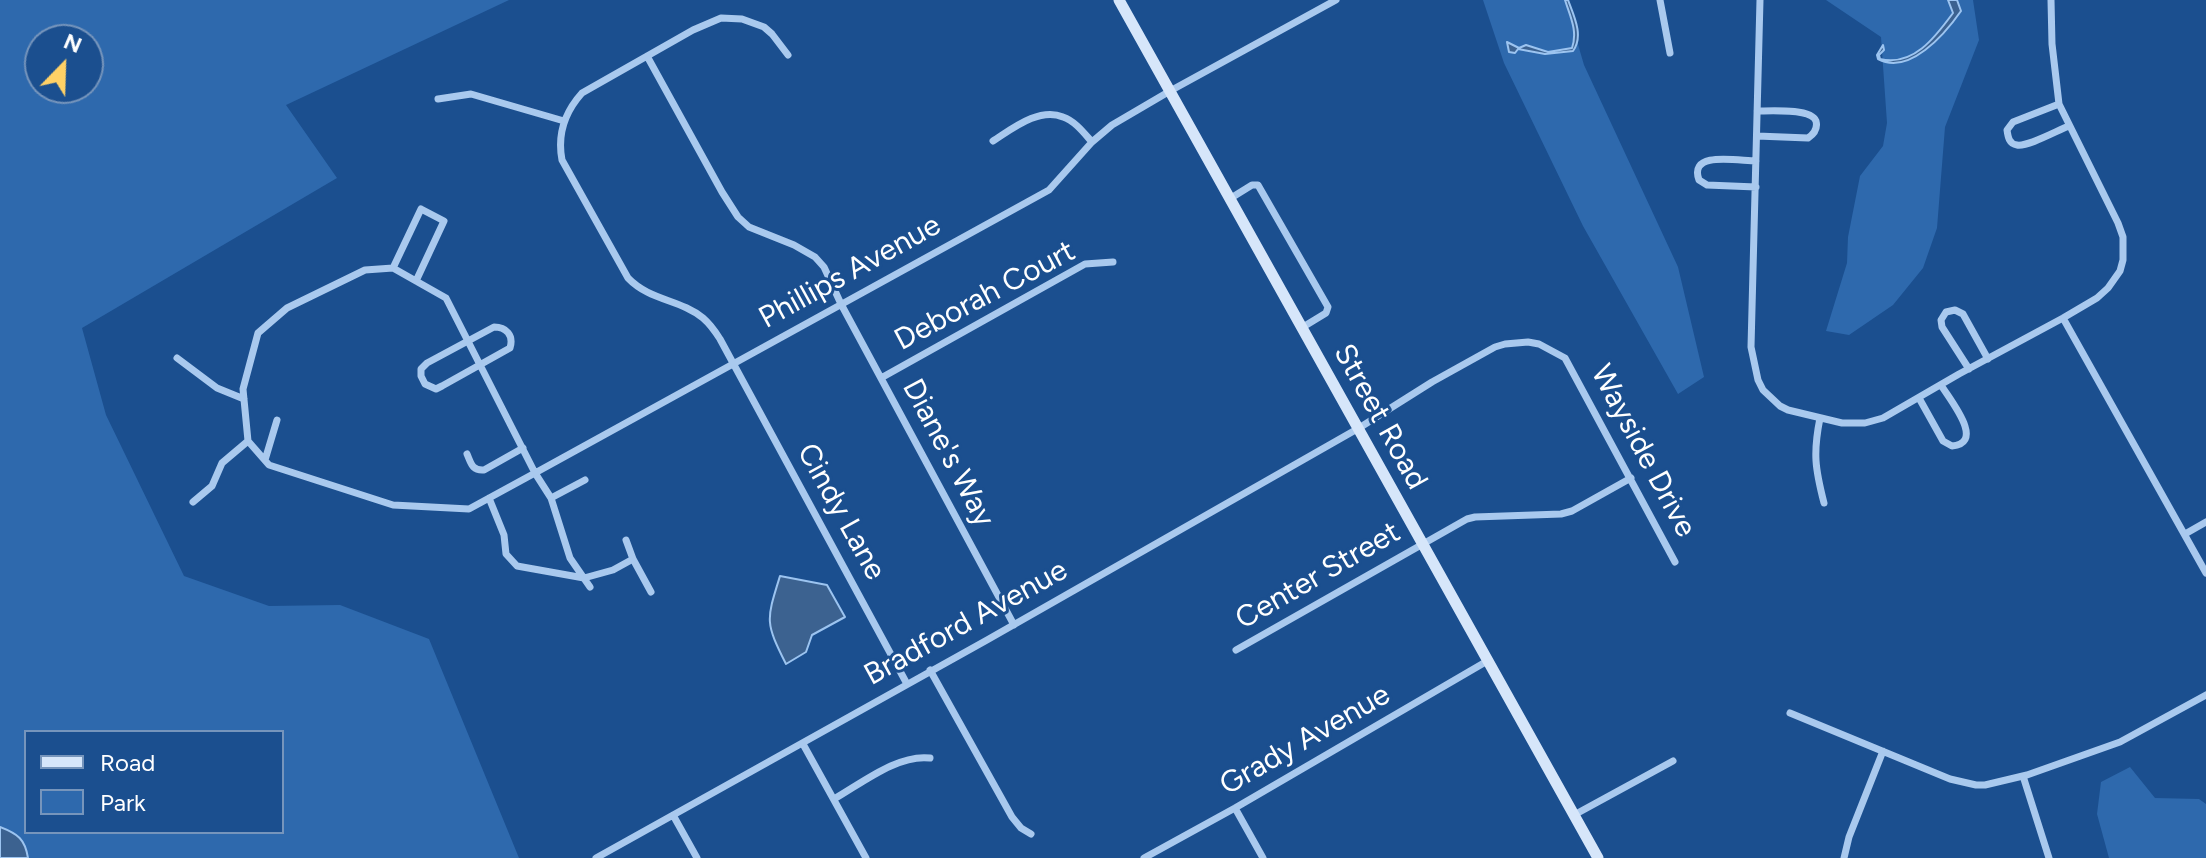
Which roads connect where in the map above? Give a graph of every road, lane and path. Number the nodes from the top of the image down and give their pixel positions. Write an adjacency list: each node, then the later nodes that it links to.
1 (1119, 0): 9 (main road, Street Road)
2 (1336, 0): 9 (street, Phillips Avenue)
3 (1660, 0): 6 (street)
4 (1760, 0): 12 (street)
5 (2051, 0): 11 (street)
6 (1670, 53)
7 (788, 55): 8 (street)
8 (647, 56): 13 (street); 24 (street, Diane's Way)
9 (1170, 91): 17 (street, Phillips Avenue); 20 (main road, Street Road)
10 (438, 99): 13 (street)
11 (2059, 104): 14 (street); 14 (street)
12 (1757, 111): 15 (street); 15 (street)
13 (564, 121): 30 (street, Cindy Lane)
14 (2069, 126): 25 (street)
15 (1757, 136): 18 (street)
16 (993, 141): 17 (street)
17 (1092, 142): 24 (street, Phillips Avenue)
18 (1756, 161): 19 (street); 19 (street)
19 (1756, 187): 37 (street)
20 (1231, 198): 26 (main road, Street Road); 26 (street)
21 (1113, 262): 33 (street, Deborah Court)
22 (393, 268): 23 (street); 23 (street); 36 (street)
23 (416, 281): 27 (street)
24 (841, 304): 30 (street, Phillips Avenue); 33 (street, Diane's Way)
25 (2063, 318): 29 (street); 52 (street)
26 (1303, 327): 39 (main road, Street Road)
27 (469, 342): 31 (street); 31 (street); 31 (street)
28 (177, 358): 36 (street)
29 (1988, 359): 32 (street); 32 (street)
30 (733, 364): 44 (street, Phillips Avenue); 65 (street, Cindy Lane)
31 (480, 365): 41 (street)
32 (1969, 369): 34 (street)
33 (881, 378): 61 (street, Diane's Way)
34 (1941, 385): 35 (street); 35 (street)
35 (1919, 398): 37 (street)
36 (244, 399): 40 (street)
37 (1820, 418): 50 (street)
38 (277, 420): 43 (street)
39 (1359, 428): 45 (street, Wayside Drive); 54 (main road, Street Road); 61 (street, Bradford Avenue)
40 (248, 441): 43 (street, Phillips Avenue); 49 (street)
41 (523, 448): 42 (street); 44 (street)
42 (467, 454)
43 (265, 460): 47 (street, Phillips Avenue)
44 (535, 473): 47 (street, Phillips Avenue); 48 (street)
45 (1631, 478): 54 (street, Center Street); 56 (street, Wayside Drive)
46 (585, 480): 48 (street)
47 (489, 498): 58 (street)
48 (551, 498): 58 (street)
49 (193, 502)
50 (1824, 503)
51 (2206, 522): 52 (street)
52 (2185, 534): 57 (street)
53 (626, 540): 55 (street)
54 (1424, 544): 62 (street, Center Street); 63 (main road, Street Road)
55 (633, 559): 58 (street); 60 (street)
56 (1675, 562)
57 (2206, 573)
58 (584, 578): 59 (street)
59 (590, 587)
60 (651, 592)
61 (1014, 625): 64 (street, Bradford Avenue)
62 (1236, 650)
63 (1489, 660): 74 (street, Grady Avenue); 76 (main road, Street Road)
64 (930, 670): 65 (street, Bradford Avenue); 77 (street)
65 (907, 684): 68 (street, Bradford Avenue)
66 (2206, 695): 72 (street)
67 (1790, 713): 69 (street)
68 (803, 744): 73 (street); 75 (street, Bradford Avenue)
69 (1883, 751): 72 (street); 84 (street)
70 (930, 758): 73 (street)
71 (1673, 761): 76 (street)
72 (2023, 776): 85 (street)
73 (834, 799): 80 (street)
74 (1235, 808): 81 (street, Grady Avenue); 82 (street)
75 (673, 815): 78 (street, Bradford Avenue); 79 (street)
76 (1574, 815): 83 (main road, Street Road)
77 (1031, 834)
78 (596, 858)
79 (697, 858)
80 (866, 858)
81 (1144, 858)
82 (1263, 858)
83 (1598, 858)
84 (1844, 858)
85 (2049, 858)

